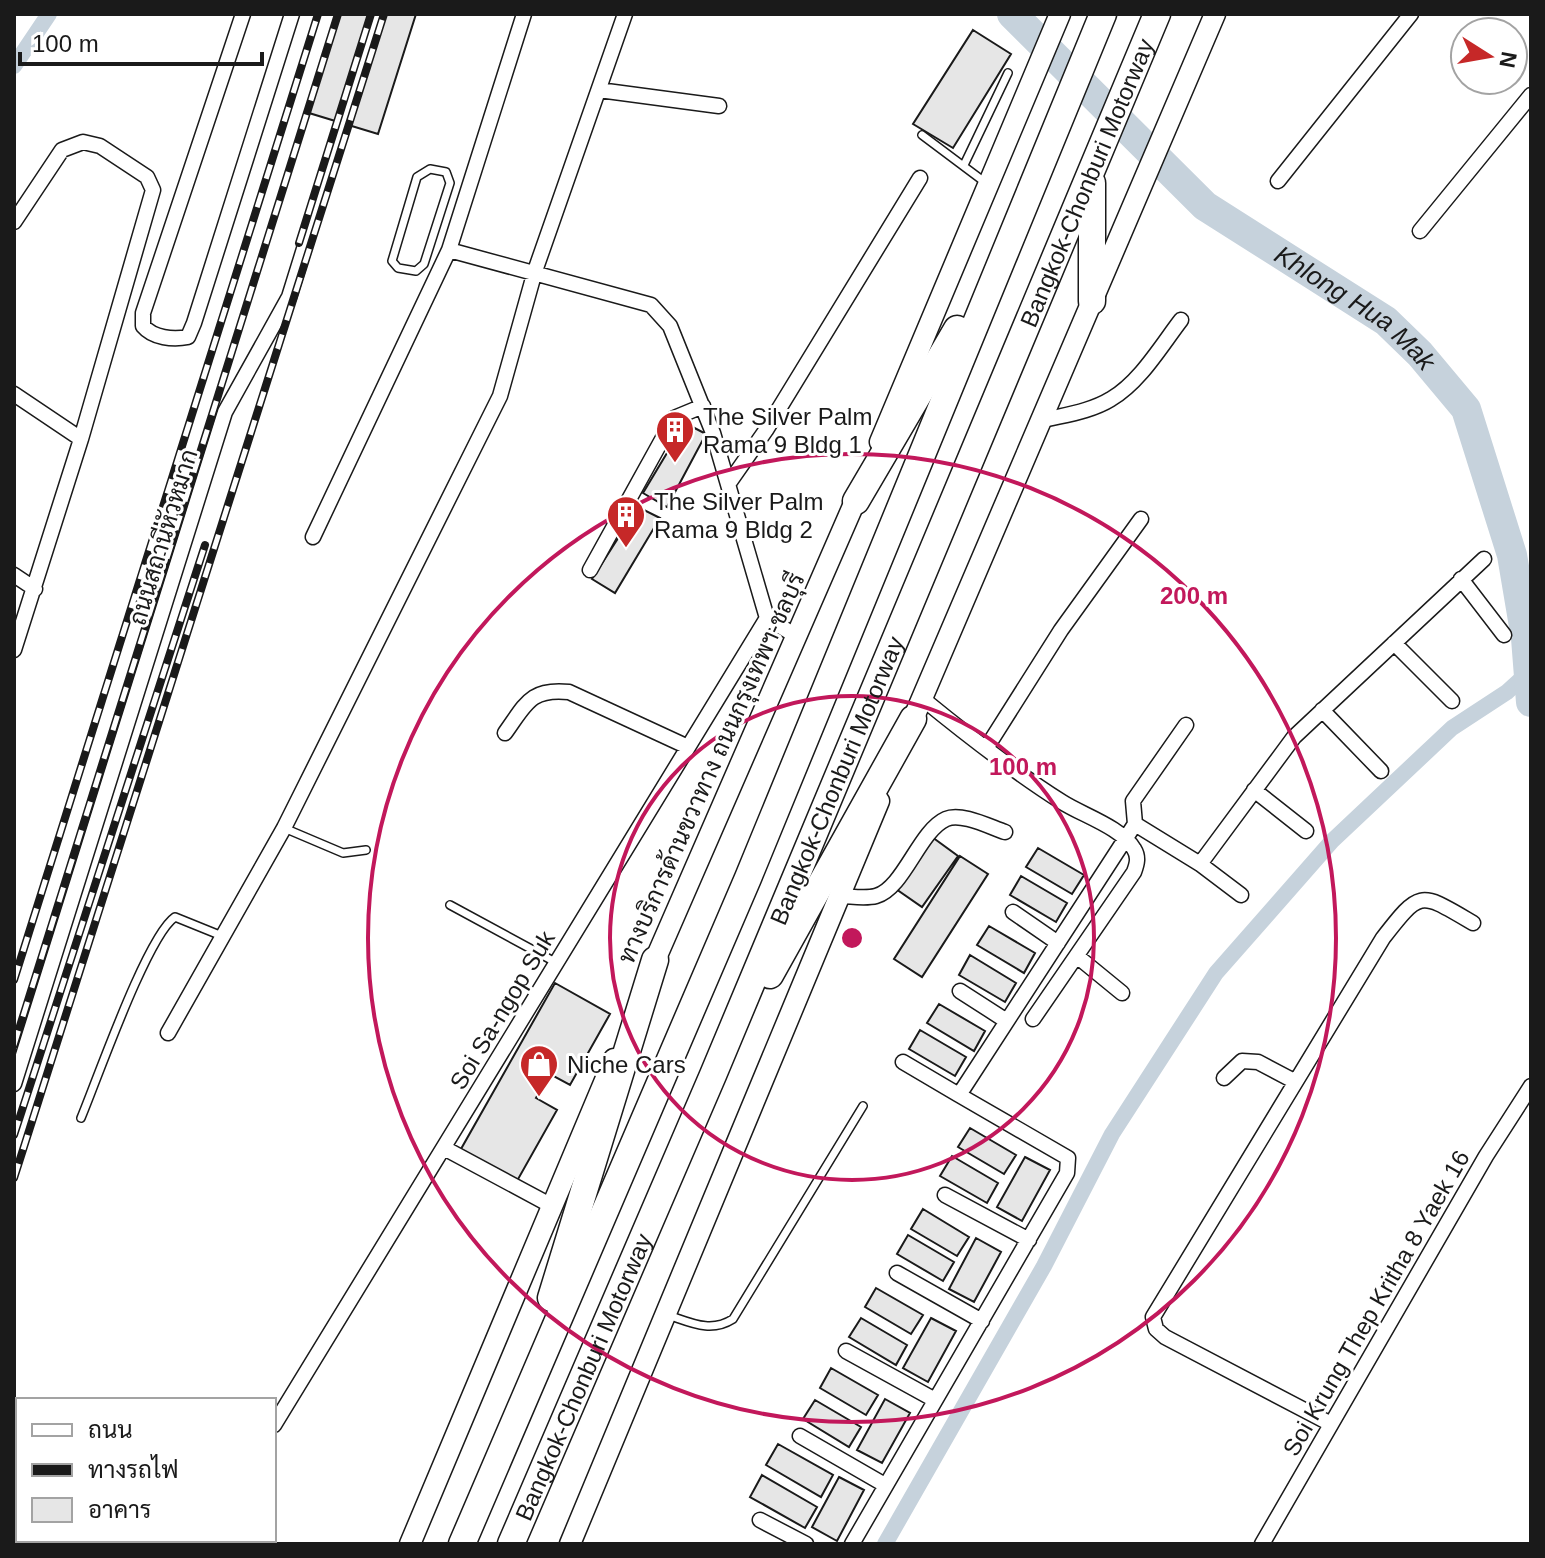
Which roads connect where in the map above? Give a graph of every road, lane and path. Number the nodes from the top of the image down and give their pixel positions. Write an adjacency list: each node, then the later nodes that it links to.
1 (243, 14): 2 (street)
2 (292, 14)
3 (377, 14): 83 (street, ถนนสถานีหัวหมาก)
4 (524, 14): 22 (street)
5 (625, 14): 12 (street)
6 (1060, 14): 21 (main road, ทางบริการด้านขวาทาง ถนนกรุงเทพฯ-ชลบุรี)
7 (1103, 14): 25 (highway, Bangkok-Chonburi Motorway)
8 (1157, 14): 17 (highway, Bangkok-Chonburi Motorway)
9 (1215, 14): 28 (main road)
10 (1411, 14): 19 (street)
11 (1008, 73): 16 (lane)
12 (599, 90): 14 (street); 27 (street)
13 (1531, 95): 24 (street)
14 (719, 106)
15 (922, 135): 16 (lane)
16 (964, 165): 21 (lane)
17 (1092, 171): 28 (highway); 80 (highway, Bangkok-Chonburi Motorway)
18 (920, 178): 34 (street)
19 (1278, 181)
20 (450, 183): 20 (lane); 22 (lane)
21 (986, 183): 35 (main road, ทางบริการด้านขวาทาง ถนนกรุงเทพฯ-ชลบุรี)
22 (468, 196): 26 (street)
23 (14, 222): 33 (street)
24 (1420, 231)
25 (1014, 233): 35 (highway); 99 (highway, Bangkok-Chonburi Motorway)
26 (449, 250): 27 (street); 37 (street)
27 (535, 271): 31 (street); 58 (street)
28 (1092, 301): 32 (main road)
29 (1181, 320): 32 (street)
30 (14, 394): 33 (street)
31 (703, 406): 34 (street); 39 (street)
32 (1040, 421): 49 (main road)
33 (81, 439): 42 (street)
34 (729, 483): 43 (street)
35 (856, 501): 45 (main road, ทางบริการด้านขวาทาง ถนนกรุงเทพฯ-ชลบุรี)
36 (1141, 519): 54 (street)
37 (313, 537)
38 (1484, 559): 41 (street)
39 (590, 570)
40 (14, 575): 42 (street)
41 (1461, 579): 44 (street); 46 (street)
42 (35, 589): 47 (street)
43 (767, 618): 45 (street); 53 (street, Soi Sa-ngop Suk)
44 (1504, 635)
45 (796, 636): 72 (main road, ทางบริการด้านขวาทาง ถนนกรุงเทพฯ-ชลบุรี)
46 (1394, 643): 48 (street); 50 (street)
47 (14, 650)
48 (1452, 701)
49 (918, 709): 54 (street); 65 (main road); 80 (highway)
50 (1322, 710): 55 (street); 56 (street)
51 (1186, 725): 57 (street)
52 (505, 733): 53 (street)
53 (688, 747): 73 (street, Soi Sa-ngop Suk)
54 (987, 747): 61 (street)
55 (1381, 771)
56 (1254, 790): 59 (street); 63 (street)
57 (1135, 824): 61 (street); 63 (street)
58 (284, 828): 62 (lane); 69 (street)
59 (1306, 831)
60 (1005, 832): 65 (street)
61 (1125, 839): 70 (street); 71 (street)
62 (366, 850)
63 (1200, 864): 64 (street)
64 (1241, 895)
65 (839, 896): 93 (main road)
66 (450, 905): 73 (lane)
67 (1013, 912): 70 (street)
68 (1473, 923): 82 (street)
69 (224, 937): 78 (street); 87 (lane)
70 (1058, 943): 77 (street)
71 (1078, 957): 75 (street); 76 (street)
72 (655, 960): 90 (main road, ทางบริการด้านขวาทาง ถนนกรุงเทพฯ-ชลบุรี); 99 (highway)
73 (557, 963): 88 (street, Soi Sa-ngop Suk)
74 (960, 991): 77 (street)
75 (1122, 993)
76 (1033, 1019)
77 (1005, 1020): 85 (street)
78 (168, 1033)
79 (903, 1062): 85 (street)
80 (713, 1075): 101 (highway, Bangkok-Chonburi Motorway)
81 (1224, 1078): 82 (street)
82 (1294, 1081): 98 (street)
83 (14, 1084)
84 (1531, 1086): 98 (street, Soi Krung Thep Kritha 8 Yaek 16)
85 (959, 1095): 91 (street)
86 (863, 1106): 93 (lane)
87 (81, 1118)
88 (444, 1148): 90 (street); 97 (street, Soi Sa-ngop Suk)
89 (945, 1195): 91 (street)
90 (552, 1206): 104 (main road, ทางบริการด้านขวาทาง ถนนกรุงเทพฯ-ชลบุรี)
91 (1029, 1240): 94 (street)
92 (897, 1273): 94 (street)
93 (666, 1315): 108 (main road)
94 (982, 1321): 96 (street)
95 (846, 1351): 96 (street)
96 (935, 1400): 102 (street)
97 (276, 1422)
98 (1331, 1424): 111 (street, Soi Krung Thep Kritha 8 Yaek 16)
99 (511, 1428): 105 (highway, Bangkok-Chonburi Motorway)
100 (800, 1436): 102 (street)
101 (552, 1446): 106 (highway, Bangkok-Chonburi Motorway); 107 (highway)
102 (885, 1485): 110 (street)
103 (760, 1520): 109 (street)
104 (410, 1544)
105 (462, 1544)
106 (511, 1544)
107 (532, 1544)
108 (570, 1544)
109 (806, 1544)
110 (852, 1544)
111 (1262, 1544)

